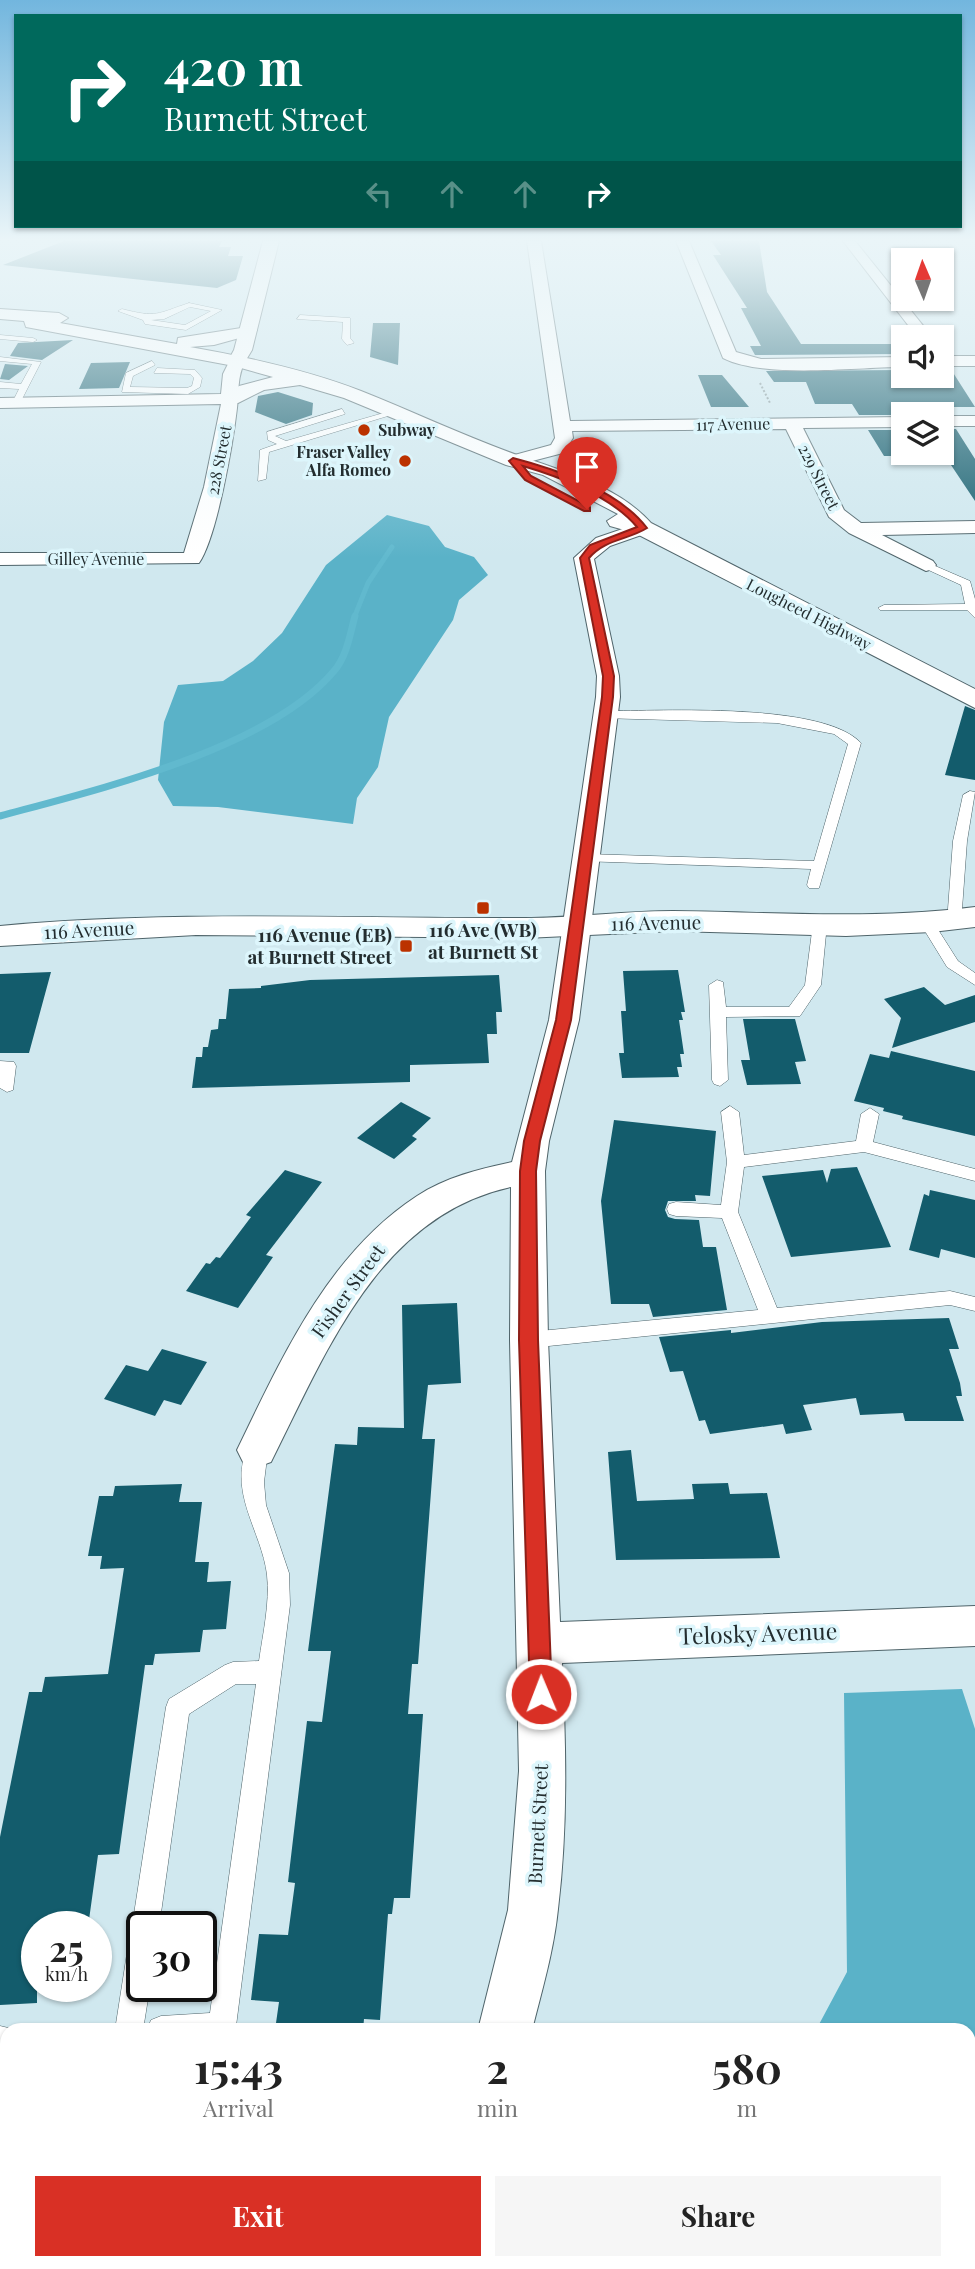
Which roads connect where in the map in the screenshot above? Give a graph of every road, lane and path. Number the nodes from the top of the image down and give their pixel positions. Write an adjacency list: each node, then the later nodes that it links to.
1 (161, 347): 8 (main road, Lougheed Highway)
2 (203, 347): 8 (main road, Lougheed Highway)
3 (244, 347): 8 (main road, 228 Street)
4 (551, 347): 29 (street)
5 (726, 347): 10 (street)
6 (0, 359): 14 (lane)
7 (954, 360): 9 (street)
8 (237, 361): 12 (main road, Lougheed Highway); 16 (street, 228 Street)
9 (975, 361)
10 (748, 362): 11 (street); 18 (path)
11 (891, 362)
12 (309, 381): 16 (main road); 20 (main road, Lougheed Highway)
13 (0, 385): 14 (lane)
14 (24, 387): 17 (lane)
15 (176, 391): 15 (lane)
16 (231, 399): 17 (street); 39 (street, 228 Street)
17 (8, 403): 26 (street)
18 (772, 408)
19 (342, 412): 22 (lane)
20 (397, 412): 31 (lane); 32 (main road, Lougheed Highway)
21 (292, 415): 22 (lane)
22 (319, 419): 30 (lane)
23 (954, 421): 24 (street)
24 (975, 421)
25 (891, 422): 28 (street, 117 Avenue)
26 (5, 423)
27 (264, 424): 30 (lane)
28 (792, 424): 29 (street, 117 Avenue); 37 (street, 229 Street)
29 (564, 432): 32 (street); 33 (lane)
30 (270, 434): 31 (lane)
31 (286, 444): 34 (lane)
32 (513, 461): 36 (main road, Lougheed Highway)
33 (575, 471)
34 (261, 479)
35 (975, 527): 37 (street)
36 (643, 528): 43 (main road, Lougheed Highway); 44 (street, Burnett Street)
37 (856, 529): 40 (street, 229 Street)
38 (0, 559): 39 (street, Gilley Avenue)
39 (192, 559)
40 (926, 565): 42 (lane)
41 (884, 608): 42 (lane)
42 (974, 610)
43 (970, 695)
44 (605, 715): 46 (street, Burnett Street); 47 (lane)
45 (970, 795): 49 (lane)
46 (586, 858): 47 (lane); 51 (street, Burnett Street)
47 (820, 865): 48 (lane)
48 (814, 885)
49 (953, 920): 50 (main road, 116 Avenue); 53 (lane)
50 (820, 924): 51 (main road, 116 Avenue); 55 (lane)
51 (578, 925): 52 (main road, 116 Avenue); 63 (street, Burnett Street)
52 (0, 936)
53 (975, 980)
54 (717, 985): 55 (lane)
55 (719, 1012): 57 (lane)
56 (0, 1066): 58 (lane)
57 (720, 1080)
58 (7, 1086)
59 (730, 1112): 62 (lane)
60 (870, 1114): 61 (lane)
61 (864, 1146): 62 (lane); 64 (lane)
62 (736, 1162): 66 (lane)
63 (528, 1171): 69 (street, Burnett Street); 70 (street, Fisher Street)
64 (975, 1175)
65 (677, 1209): 66 (lane)
66 (729, 1212): 68 (lane)
67 (975, 1304): 68 (lane)
68 (770, 1316): 69 (lane)
69 (528, 1340): 72 (street, Burnett Street)
70 (257, 1450): 73 (lane)
71 (975, 1626): 72 (street, Telosky Avenue)
72 (540, 1643): 78 (street, Burnett Street)
73 (270, 1672): 74 (lane); 77 (lane)
74 (147, 1911)
75 (133, 2002): 76 (lane)
76 (130, 2023)
77 (222, 2023)
78 (507, 2023)

